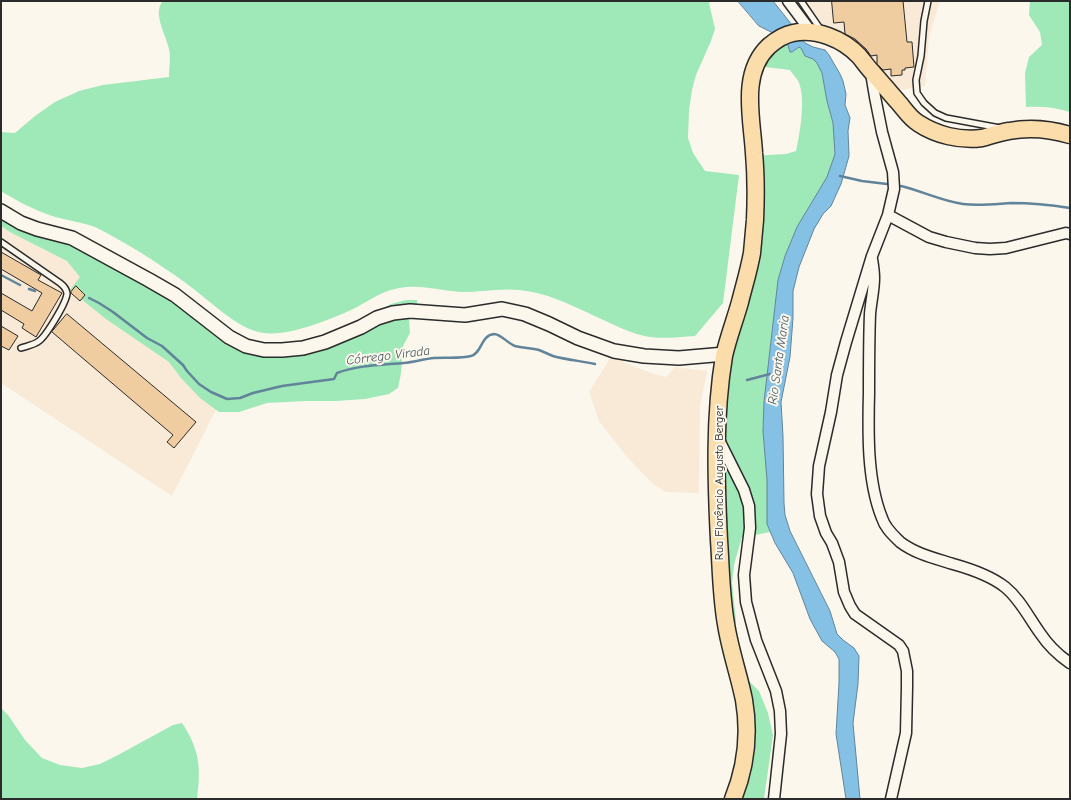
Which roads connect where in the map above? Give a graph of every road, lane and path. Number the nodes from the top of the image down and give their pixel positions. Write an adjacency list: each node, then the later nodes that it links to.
1 (788, 1): 4 (street)
2 (801, 1): 4 (lane)
3 (928, 1): 6 (lane)
4 (813, 33): 5 (main road); 14 (main road, Rua Florêncio Augusto Berger)
5 (871, 71): 6 (main road); 9 (street)
6 (1009, 131): 7 (main road)
7 (1070, 135)
8 (1, 211): 14 (street)
9 (888, 215): 10 (street); 12 (street)
10 (1070, 234)
11 (1, 242): 13 (lane)
12 (872, 256): 16 (street); 19 (street)
13 (21, 348)
14 (725, 354): 15 (main road, Rua Florêncio Augusto Berger)
15 (717, 436): 17 (main road, Rua Florêncio Augusto Berger); 18 (street)
16 (1070, 662)
17 (733, 799)
18 (774, 799)
19 (891, 799)

